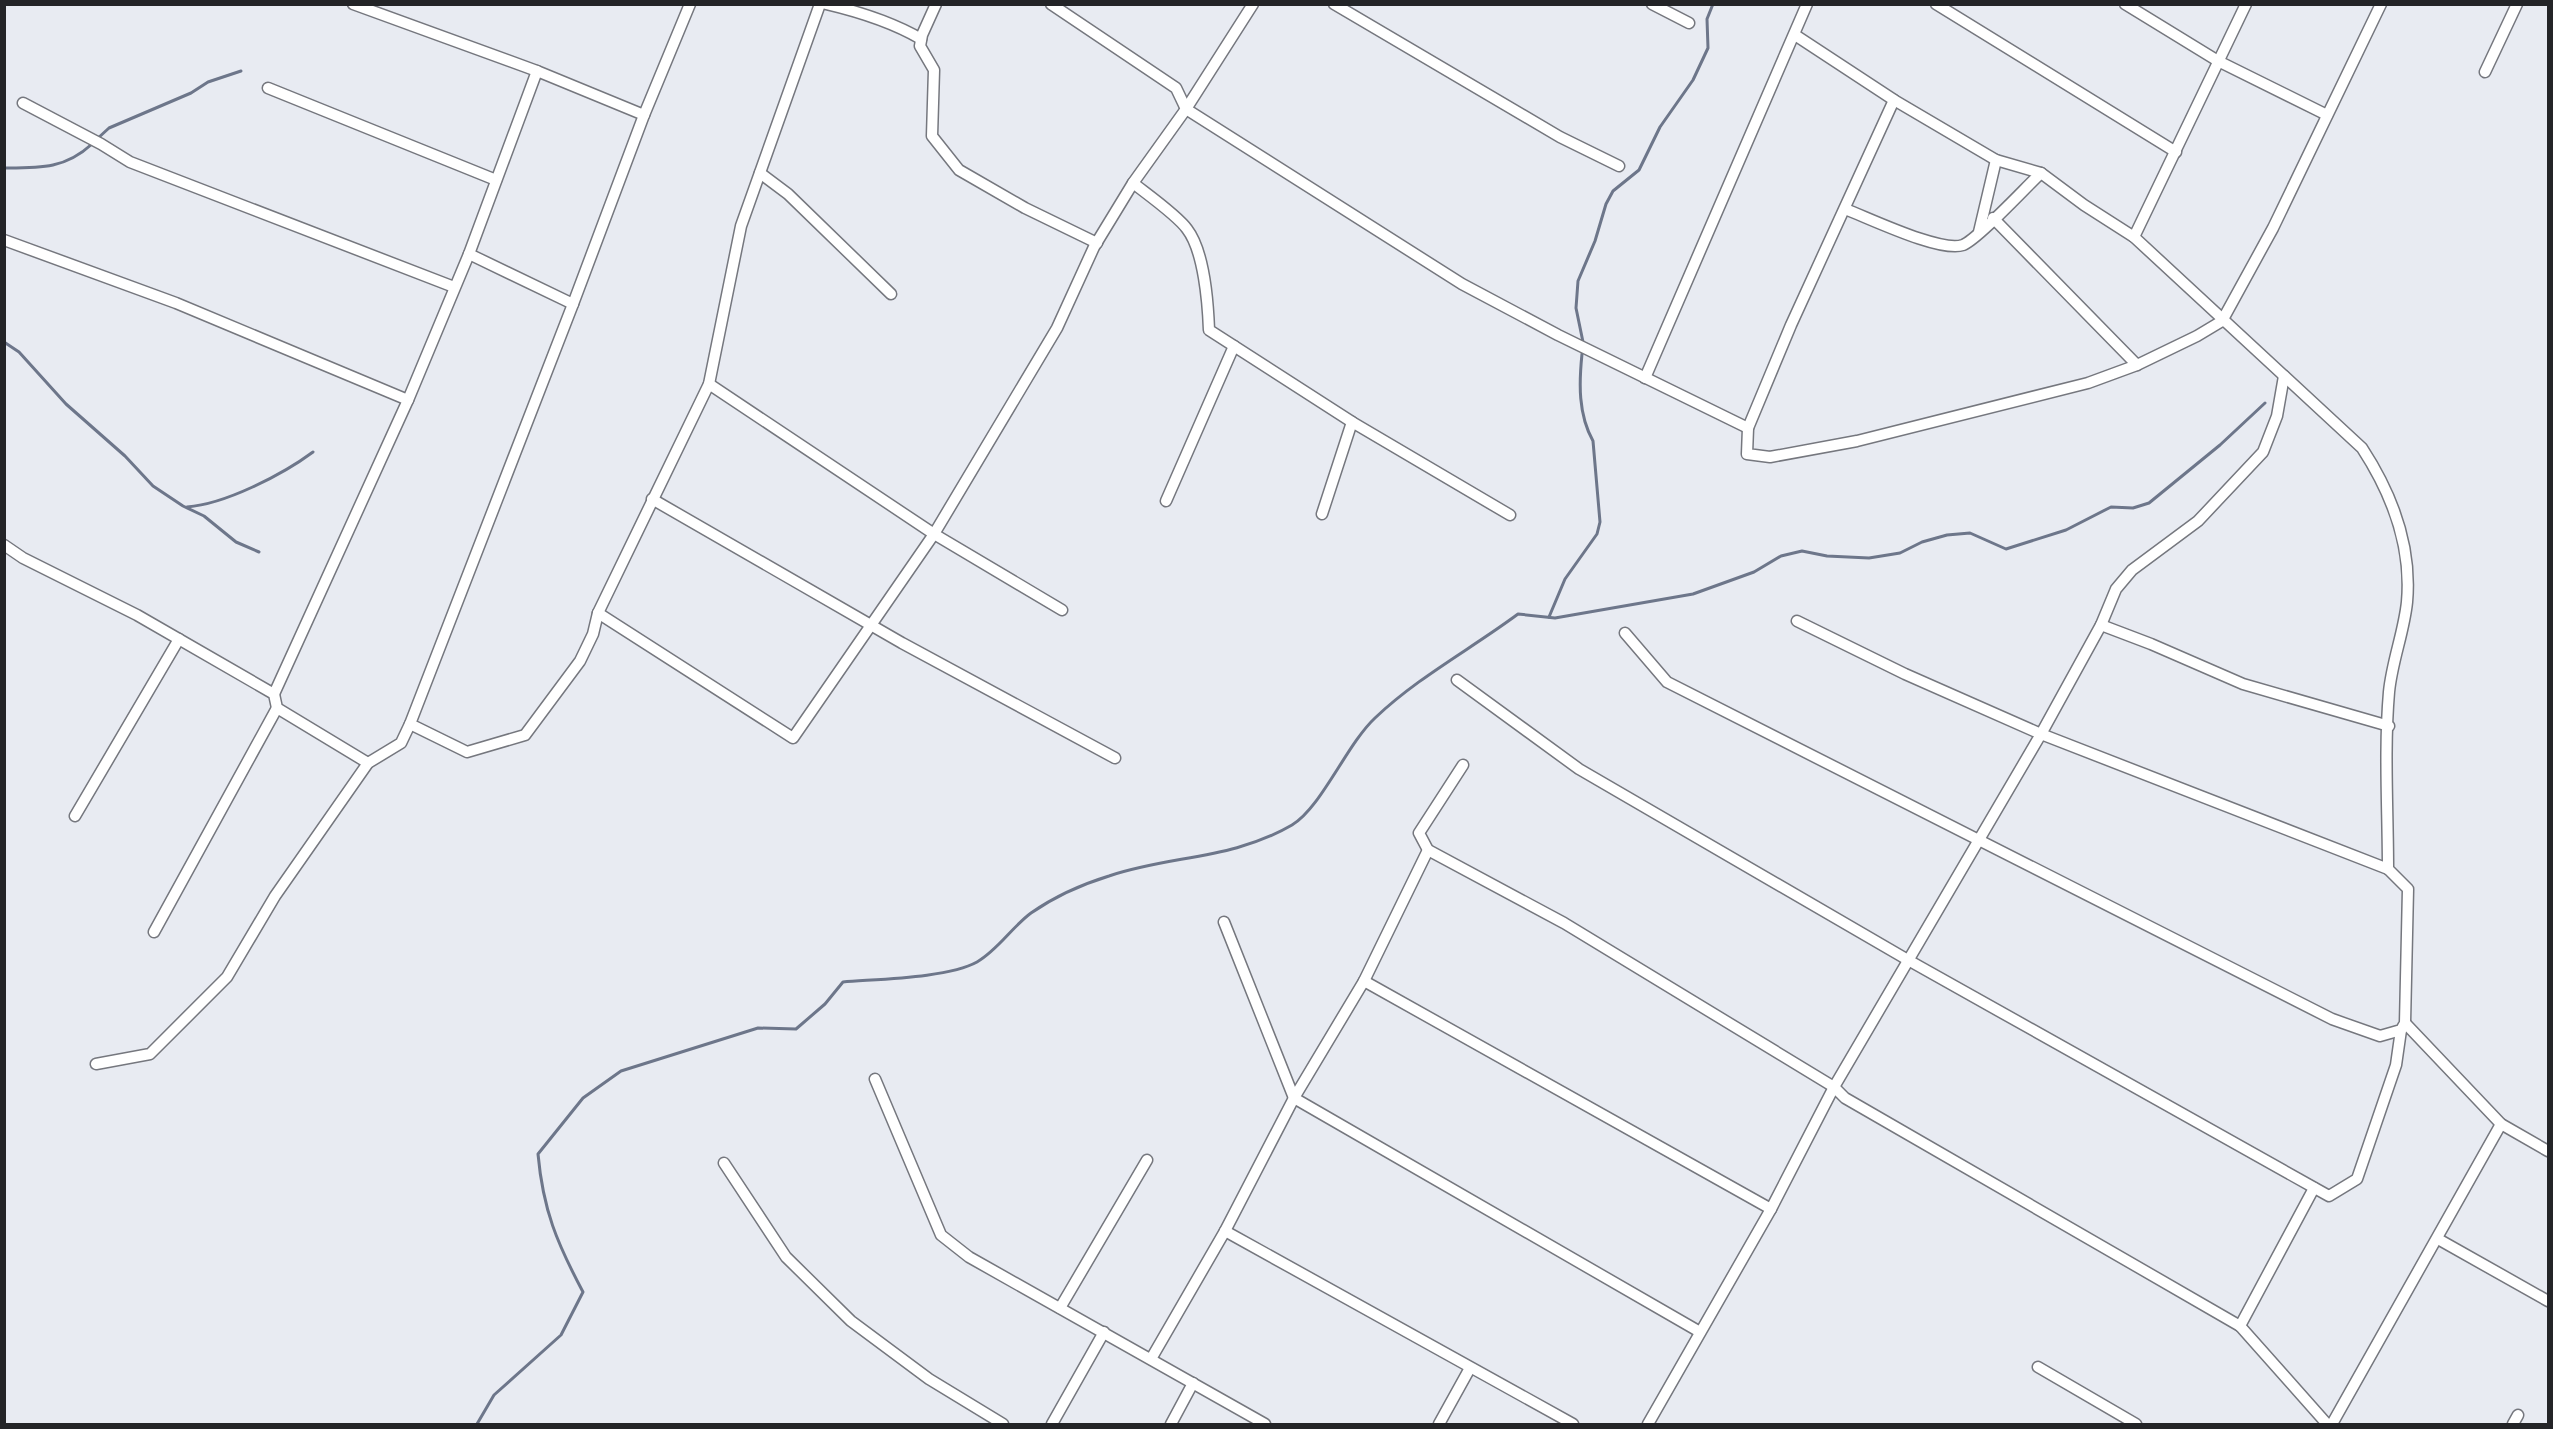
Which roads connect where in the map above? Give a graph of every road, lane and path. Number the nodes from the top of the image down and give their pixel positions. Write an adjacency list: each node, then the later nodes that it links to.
1 (353, 4): 20 (street)
2 (690, 4): 26 (street)
3 (820, 4): 31 (street)
4 (826, 4): 18 (street)
5 (936, 4): 18 (street)
6 (1051, 4): 25 (street)
7 (1253, 4): 25 (street)
8 (1334, 4): 30 (street)
9 (1652, 4): 16 (street)
10 (1807, 4): 17 (street)
11 (1936, 4): 28 (street)
12 (2125, 4): 19 (street)
13 (2246, 4): 19 (street)
14 (2381, 4): 27 (street)
15 (2517, 4): 21 (street)
16 (1689, 23)
17 (1795, 35): 23 (street); 49 (street)
18 (921, 39): 40 (street)
19 (2218, 61): 27 (street); 28 (street)
20 (537, 72): 26 (street); 33 (street)
21 (2485, 72)
22 (268, 88): 33 (street)
23 (1894, 100): 29 (street); 35 (street)
24 (23, 103): 42 (street)
25 (1186, 109): 34 (street); 49 (street)
26 (644, 115): 44 (street)
27 (2327, 115): 45 (street)
28 (2176, 152): 38 (street)
29 (1996, 160): 32 (street); 37 (street)
30 (1619, 166)
31 (760, 173): 43 (street); 50 (street)
32 (2041, 173): 36 (street); 38 (street)
33 (496, 180): 41 (street)
34 (1133, 183): 40 (street); 46 (street)
35 (1845, 209): 37 (street); 53 (street)
36 (1993, 218): 37 (street); 47 (street)
37 (1979, 233)
38 (2134, 237): 45 (street)
39 (4, 240): 51 (street)
40 (1097, 243): 58 (street)
41 (469, 254): 42 (street); 44 (street)
42 (454, 287): 51 (street)
43 (891, 294)
44 (573, 304): 70 (street)
45 (2222, 321): 47 (street); 48 (street)
46 (1234, 346): 52 (street); 55 (street)
47 (2137, 365): 53 (street)
48 (2284, 376): 64 (street); 71 (street)
49 (1646, 378): 53 (street)
50 (709, 384): 54 (street); 58 (street)
51 (408, 400): 68 (street)
52 (1352, 422): 56 (street); 57 (street)
53 (1748, 428)
54 (652, 499): 61 (street); 63 (street)
55 (1166, 501)
56 (1322, 514)
57 (1510, 515)
58 (934, 534): 60 (street); 63 (street)
59 (4, 545): 66 (street)
60 (1062, 610)
61 (598, 613): 63 (street); 70 (street)
62 (1797, 621): 72 (street)
63 (870, 624): 73 (street)
64 (2101, 625): 71 (street); 72 (street)
65 (1625, 633): 77 (street)
66 (179, 639): 68 (street); 76 (street)
67 (1457, 680): 82 (street)
68 (274, 694): 69 (street)
69 (278, 708): 74 (street); 81 (street)
70 (410, 724): 74 (street)
71 (2389, 726): 79 (street)
72 (2041, 734): 77 (street); 79 (street)
73 (1115, 758)
74 (368, 763): 85 (street)
75 (1463, 765): 78 (street)
76 (75, 816)
77 (1980, 839): 82 (street); 84 (street)
78 (1428, 850): 83 (street); 87 (street)
79 (2388, 869): 84 (street)
80 (1224, 922): 88 (street)
81 (154, 932)
82 (1908, 960): 87 (street); 93 (street)
83 (1364, 981): 88 (street); 94 (street)
84 (2403, 1027): 89 (street); 93 (street)
85 (96, 1064)
86 (875, 1079): 98 (street)
87 (1834, 1087): 94 (street); 99 (street)
88 (1294, 1098): 95 (street); 101 (street)
89 (2501, 1124): 90 (street); 96 (street)
90 (2548, 1151)
91 (1148, 1160): 98 (street)
92 (724, 1163): 106 (street)
93 (2314, 1188): 99 (street)
94 (1771, 1209): 101 (street)
95 (1226, 1231): 102 (street); 104 (street)
96 (2438, 1239): 97 (street); 115 (street)
97 (2548, 1301)
98 (1060, 1308): 100 (street)
99 (2240, 1326): 114 (street)
100 (1104, 1332): 102 (street); 107 (street)
101 (1700, 1332): 112 (street)
102 (1151, 1359): 105 (street)
103 (2038, 1367): 113 (street)
104 (1470, 1368): 110 (street); 111 (street)
105 (1193, 1383): 108 (street); 109 (street)
106 (1003, 1425)
107 (1052, 1425)
108 (1171, 1425)
109 (1265, 1425)
110 (1439, 1425)
111 (1573, 1425)
112 (1648, 1425)
113 (2136, 1425)
114 (2327, 1425)
115 (2332, 1425)

